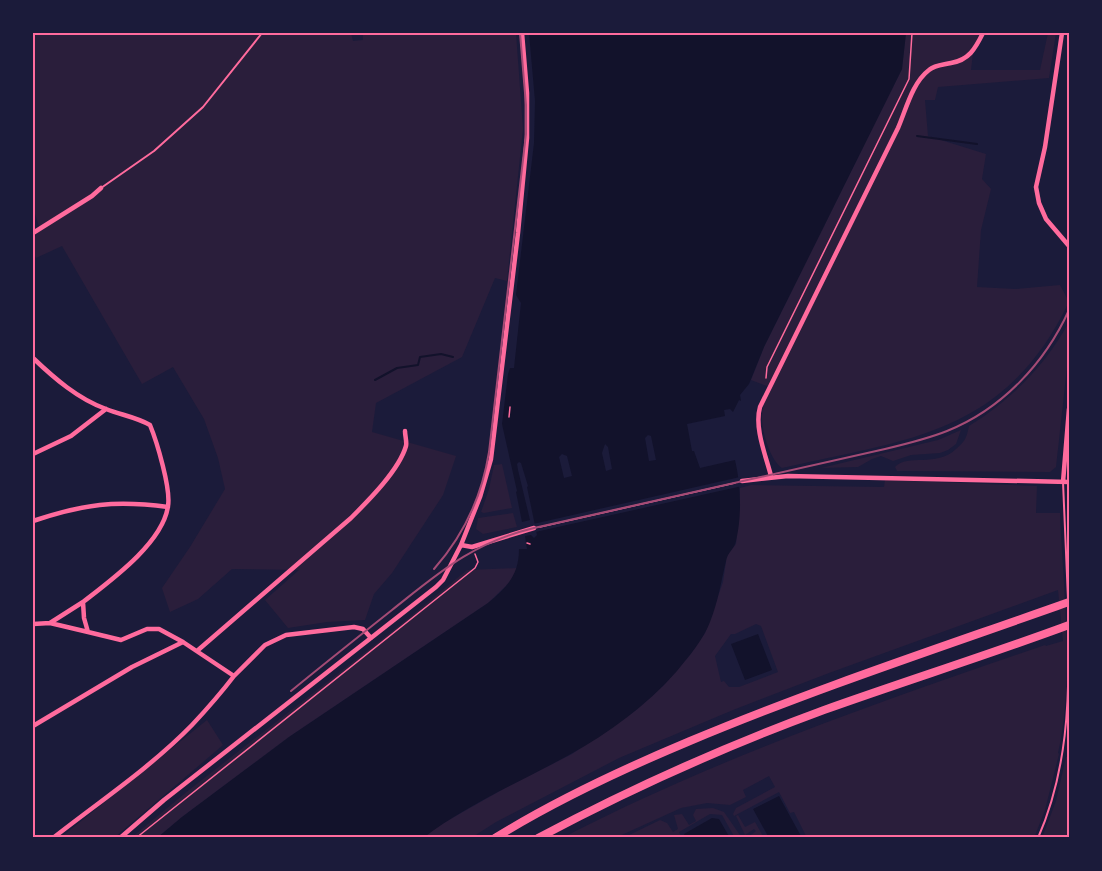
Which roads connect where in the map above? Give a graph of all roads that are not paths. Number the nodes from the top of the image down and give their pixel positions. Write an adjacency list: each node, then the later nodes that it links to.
1 (262, 33): 5 (lane)
2 (522, 33): 19 (street)
3 (983, 33): 13 (street)
4 (1062, 33): 7 (street)
5 (101, 188): 6 (street)
6 (33, 233)
7 (1069, 246)
8 (33, 358): 9 (street)
9 (106, 409): 12 (street); 16 (street)
10 (1069, 409): 15 (street)
11 (405, 431): 28 (street)
12 (33, 454)
13 (771, 476): 14 (street); 15 (street)
14 (742, 481)
15 (1066, 482): 35 (lane)
16 (168, 507): 17 (street); 21 (street)
17 (33, 520)
18 (534, 528): 19 (street)
19 (461, 545): 26 (street)
20 (1069, 602): 33 (highway)
21 (83, 603): 22 (street); 25 (street)
22 (50, 622): 23 (street); 25 (street)
23 (33, 624)
24 (1069, 626): 34 (highway)
25 (88, 632): 27 (street)
26 (370, 638): 29 (street); 32 (street)
27 (183, 642): 28 (street); 30 (street)
28 (197, 651): 29 (street)
29 (234, 676): 31 (street)
30 (33, 726)
31 (53, 838)
32 (120, 838)
33 (495, 838)
34 (538, 838)
35 (1038, 838)

